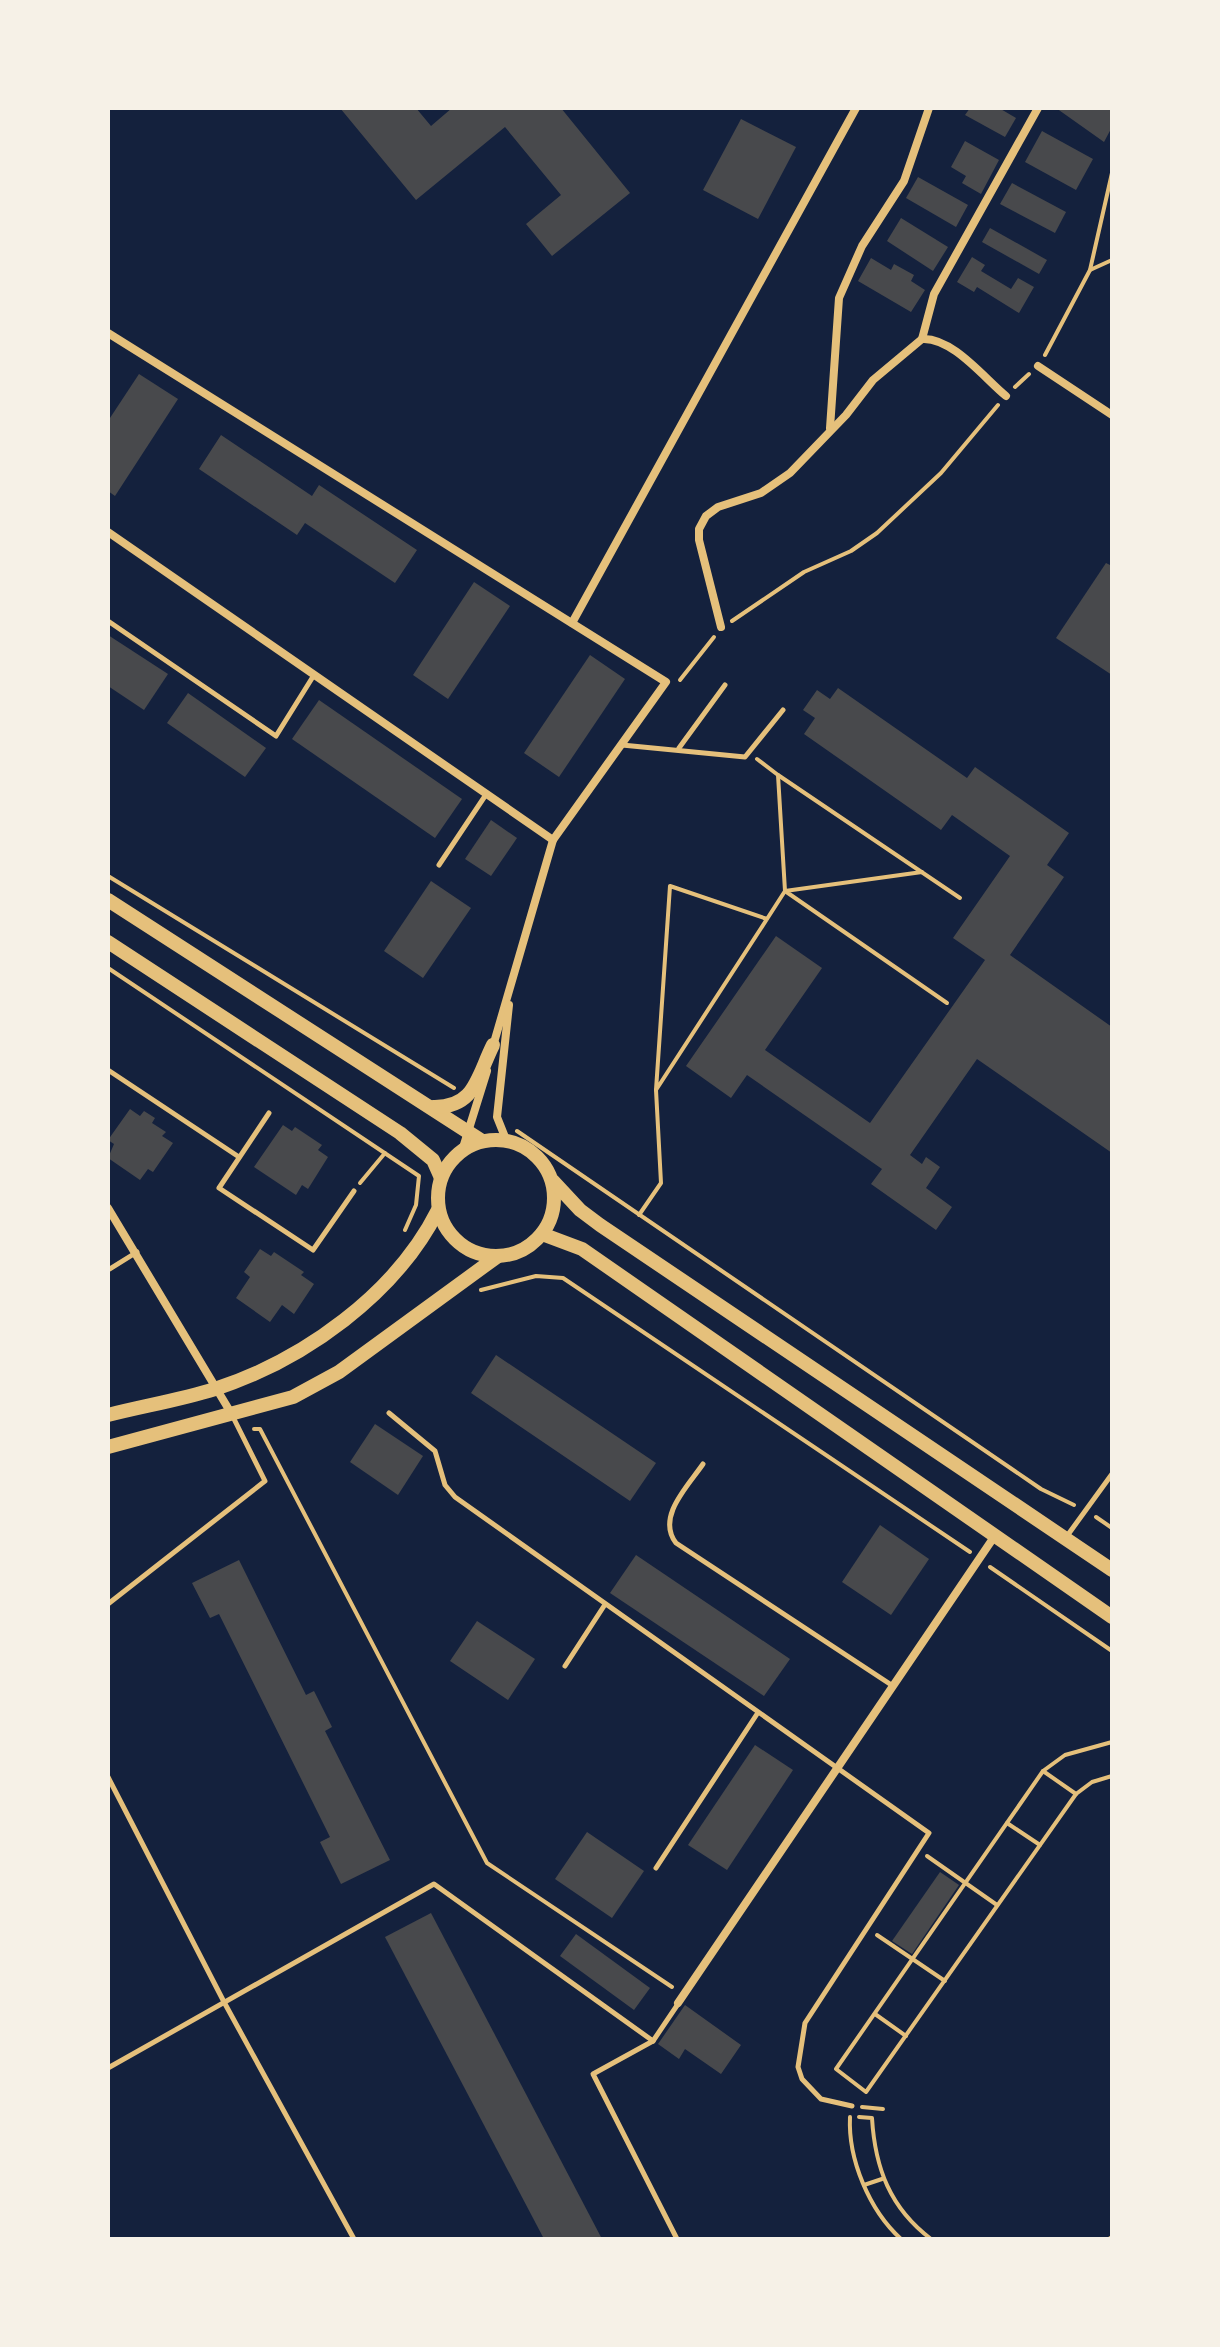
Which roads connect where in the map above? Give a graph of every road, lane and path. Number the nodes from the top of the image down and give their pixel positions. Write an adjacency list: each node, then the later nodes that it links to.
1 (856, 108): 15 (street)
2 (929, 108): 12 (street)
3 (1038, 108): 8 (street)
4 (1112, 173): 6 (path)
5 (1112, 260): 6 (path)
6 (1090, 270): 9 (path)
7 (108, 333): 15 (street)
8 (922, 339): 10 (street); 12 (street)
9 (1038, 366): 10 (path); 11 (street)
10 (1006, 396): 16 (path)
11 (1112, 415)
12 (830, 428): 16 (street)
13 (108, 532): 17 (street)
14 (108, 621): 17 (lane)
15 (572, 623): 18 (street)
16 (721, 627): 18 (path)
17 (315, 674): 25 (street)
18 (666, 682): 21 (street)
19 (725, 685): 22 (lane)
20 (783, 710): 23 (lane)
21 (622, 745): 22 (lane); 26 (street)
22 (678, 749): 23 (lane)
23 (749, 752): 24 (path)
24 (778, 775): 28 (path); 30 (path)
25 (487, 792): 26 (street); 27 (lane)
26 (553, 840): 36 (street)
27 (439, 865)
28 (922, 872): 30 (path); 31 (path)
29 (108, 876): 41 (path)
30 (785, 891): 33 (path); 37 (path)
31 (960, 898)
32 (108, 900): 42 (main road)
33 (767, 919): 40 (path); 40 (path)
34 (108, 942): 51 (main road)
35 (108, 968): 49 (path)
36 (512, 980): 38 (street); 44 (street)
37 (947, 1003)
38 (493, 1045): 41 (main road); 45 (street)
39 (108, 1070): 50 (lane)
40 (656, 1090): 56 (path)
41 (468, 1097): 42 (main road)
42 (431, 1107): 45 (main road)
43 (269, 1113): 50 (lane)
44 (497, 1117): 47 (street); 56 (path)
45 (468, 1132): 46 (main road); 48 (street)
46 (482, 1141): 47 (main road); 48 (main road)
47 (507, 1142): 52 (main road)
48 (462, 1151): 51 (main road)
49 (385, 1153): 53 (path); 58 (path)
50 (239, 1157): 53 (lane)
51 (441, 1178): 55 (main road)
52 (553, 1181): 57 (main road); 74 (main road)
53 (354, 1191)
54 (108, 1208): 59 (street)
55 (438, 1210): 58 (main road); 60 (main road)
56 (639, 1215): 71 (path)
57 (542, 1234): 60 (main road); 73 (main road)
58 (410, 1251): 63 (main road)
59 (137, 1252): 61 (lane); 63 (street)
60 (498, 1256): 62 (main road)
61 (108, 1270)
62 (457, 1283): 64 (main road); 75 (path)
63 (216, 1389): 64 (street); 66 (main road)
64 (231, 1413): 67 (lane); 68 (main road)
65 (389, 1413): 78 (lane)
66 (108, 1415)
67 (239, 1431): 77 (lane); 99 (path)
68 (108, 1447)
69 (703, 1464): 82 (lane)
70 (1112, 1474): 71 (lane)
71 (1086, 1510): 72 (path); 74 (lane)
72 (1112, 1528)
73 (994, 1537): 75 (street); 79 (main road)
74 (1066, 1537): 76 (main road)
75 (980, 1559): 80 (path); 82 (street)
76 (1112, 1570)
77 (108, 1604)
78 (604, 1606): 81 (lane); 83 (lane)
79 (1112, 1617)
80 (1112, 1651)
81 (565, 1666)
82 (894, 1687): 85 (street)
83 (757, 1714): 85 (lane); 93 (lane)
84 (1112, 1742): 86 (path)
85 (838, 1769): 92 (lane); 99 (street)
86 (1043, 1771): 89 (path); 90 (path)
87 (1112, 1776): 89 (path)
88 (108, 1777): 100 (lane)
89 (1076, 1794): 91 (path)
90 (1007, 1823): 91 (path); 94 (path)
91 (1040, 1845): 95 (path)
92 (917, 1849): 94 (path); 96 (lane)
93 (656, 1868)
94 (965, 1883): 95 (path); 97 (path)
95 (997, 1905): 98 (path)
96 (865, 1927): 97 (path); 105 (lane)
97 (912, 1959): 98 (path); 101 (path)
98 (945, 1981): 102 (path)
99 (681, 1999): 103 (lane)
100 (224, 2002): 103 (lane); 104 (lane); 111 (lane)
101 (874, 2014): 102 (path); 102 (path)
102 (906, 2036)
103 (653, 2041): 112 (lane)
104 (108, 2068)
105 (852, 2106): 106 (path)
106 (883, 2109)
107 (849, 2117): 110 (path)
108 (872, 2118): 109 (path)
109 (882, 2179): 110 (path); 114 (path)
110 (864, 2185): 113 (path)
111 (354, 2239)
112 (677, 2239)
113 (901, 2239)
114 (931, 2239)

